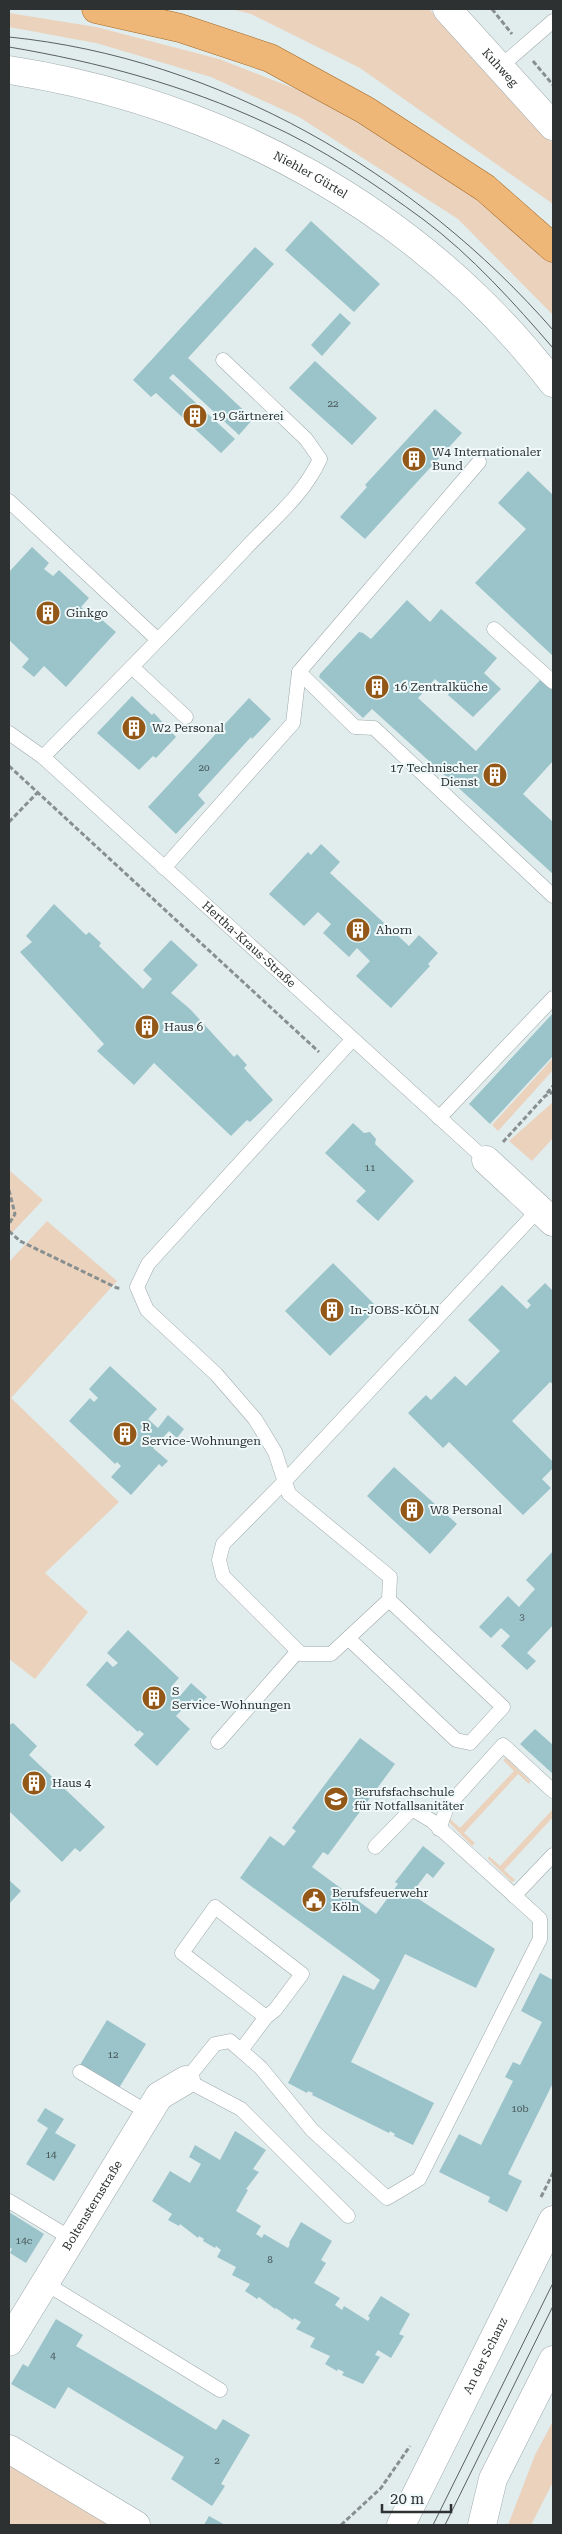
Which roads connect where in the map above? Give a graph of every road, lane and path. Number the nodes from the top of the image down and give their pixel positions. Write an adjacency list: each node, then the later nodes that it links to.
1 (96, 9): 9 (main road)
2 (149, 9): 8 (main road)
3 (447, 9): 5 (main road, Kuhweg)
4 (553, 21): 5 (lane)
5 (500, 66): 7 (main road, Kuhweg)
6 (9, 70): 11 (main road, Niehler Gürtel)
7 (553, 126)
8 (553, 231)
9 (553, 248)
10 (222, 360): 15 (lane)
11 (553, 383)
12 (479, 462): 17 (lane)
13 (9, 501): 15 (lane)
14 (494, 629): 18 (lane)
15 (158, 640): 16 (lane)
16 (132, 667): 19 (lane); 21 (lane)
17 (299, 672): 25 (lane); 26 (lane)
18 (553, 682)
19 (186, 717)
20 (9, 733): 21 (lane, Hertha-Kraus-Straße)
21 (43, 757): 25 (lane, Hertha-Kraus-Straße)
22 (9, 766): 23 (path)
23 (38, 792): 24 (path); 29 (path)
24 (9, 822)
25 (164, 868): 28 (lane, Hertha-Kraus-Straße)
26 (553, 896)
27 (553, 998): 33 (lane)
28 (352, 1040): 29 (lane); 33 (lane, Hertha-Kraus-Straße)
29 (331, 1063): 39 (lane)
30 (553, 1086): 32 (path)
31 (553, 1092): 32 (path)
32 (545, 1096): 34 (path)
33 (439, 1118): 34 (lane, Hertha-Kraus-Straße)
34 (486, 1160): 36 (main road)
35 (9, 1190): 37 (path)
36 (546, 1215): 40 (lane)
37 (9, 1224)
38 (9, 1231): 39 (path)
39 (137, 1287): 40 (lane)
40 (284, 1482): 41 (lane); 43 (lane)
41 (389, 1600): 42 (lane); 42 (lane)
42 (349, 1639): 43 (lane)
43 (298, 1651): 44 (lane)
44 (218, 1742)
45 (553, 1791): 46 (lane)
46 (439, 1829): 47 (lane); 49 (lane)
47 (375, 1847)
48 (553, 1855): 49 (lane)
49 (514, 1896): 51 (lane)
50 (266, 2017): 50 (lane); 51 (lane)
51 (242, 2049): 53 (lane)
52 (80, 2072): 54 (lane)
53 (186, 2080): 54 (main road, Boltensternstraße); 56 (lane)
54 (149, 2113): 58 (main road, Boltensternstraße)
55 (9, 2201): 58 (lane)
56 (348, 2216)
57 (553, 2220): 65 (main road, An der Schanz)
58 (72, 2239): 59 (main road, Boltensternstraße)
59 (45, 2283): 60 (main road, Boltensternstraße); 62 (lane)
60 (9, 2342)
61 (553, 2360): 64 (main road)
62 (220, 2390)
63 (9, 2449): 66 (main road)
64 (493, 2479): 69 (main road); 70 (main road)
65 (417, 2493): 67 (main road); 68 (main road)
66 (136, 2525)
67 (390, 2525)
68 (401, 2525)
69 (471, 2525)
70 (482, 2525)

